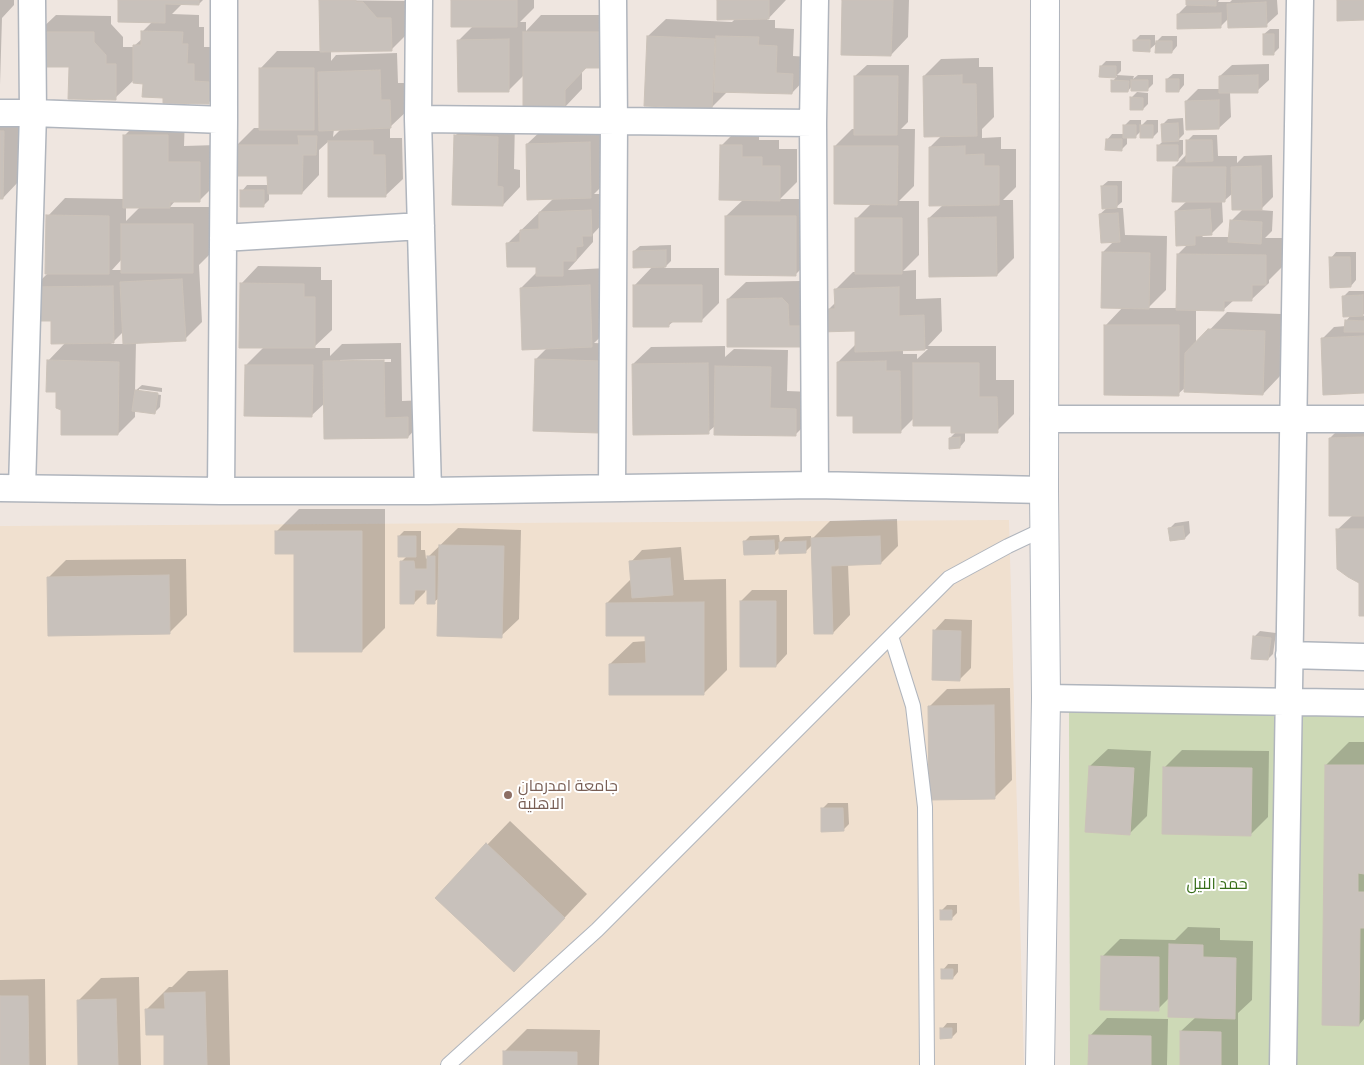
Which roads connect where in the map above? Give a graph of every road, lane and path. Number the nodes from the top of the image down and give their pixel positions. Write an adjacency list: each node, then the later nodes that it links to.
1 (32, 0): 9 (street)
2 (224, 0): 11 (street)
3 (419, 0): 10 (street)
4 (613, 0): 12 (street)
5 (815, 0): 13 (street)
6 (1045, 0): 16 (street)
7 (1300, 0): 18 (street)
8 (0, 113): 9 (street)
9 (33, 113): 11 (street); 20 (street)
10 (418, 118): 12 (street); 14 (street)
11 (224, 120): 15 (street)
12 (614, 122): 13 (street); 21 (street)
13 (813, 123): 19 (street)
14 (421, 226): 15 (street); 24 (street)
15 (223, 238): 22 (street)
16 (1044, 419): 18 (street); 23 (street)
17 (1364, 419): 18 (street)
18 (1293, 420): 27 (street)
19 (815, 485): 21 (street); 23 (street)
20 (11, 488): 22 (street)
21 (612, 488): 24 (street)
22 (221, 490): 24 (street)
23 (1044, 490): 25 (street)
24 (428, 491)
25 (1044, 529): 26 (lane); 29 (street)
26 (891, 636): 32 (lane); 33 (lane)
27 (1289, 655): 28 (street); 30 (street)
28 (1364, 657)
29 (1046, 698): 30 (street); 34 (street)
30 (1288, 702): 31 (street); 35 (street)
31 (1364, 703)
32 (448, 1065)
33 (927, 1065)
34 (1040, 1065)
35 (1283, 1065)

